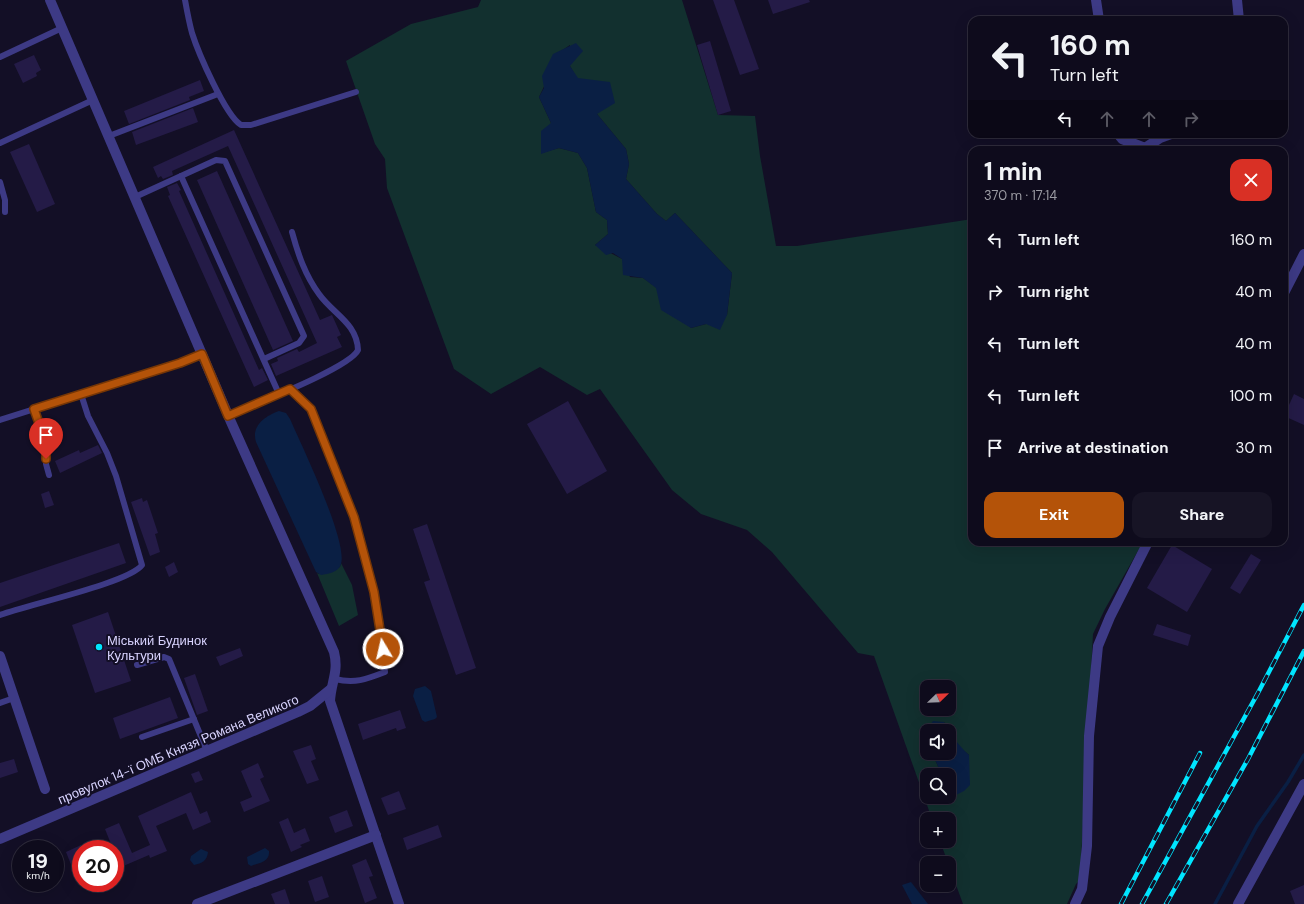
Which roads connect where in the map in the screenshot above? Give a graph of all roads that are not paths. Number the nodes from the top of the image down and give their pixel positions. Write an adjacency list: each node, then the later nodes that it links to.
1 (50, 0): 7 (street)
2 (185, 0): 10 (lane)
3 (1096, 0): 5 (street)
4 (1237, 0): 6 (street)
5 (1098, 16)
6 (1239, 16)
7 (62, 28): 8 (lane); 11 (street)
8 (0, 57)
9 (356, 92): 10 (lane)
10 (218, 94): 12 (lane)
11 (93, 100): 12 (street); 15 (lane)
12 (109, 136): 20 (street)
13 (1121, 138): 16 (street)
14 (1160, 138): 17 (street)
15 (0, 143)
16 (1139, 146)
17 (1148, 146)
18 (181, 176): 20 (lane); 26 (lane); 26 (lane)
19 (0, 182): 21 (lane)
20 (135, 197): 25 (street)
21 (5, 212)
22 (292, 232): 27 (lane)
23 (1304, 254): 24 (street)
24 (1288, 285)
25 (202, 354): 28 (lane); 31 (street)
26 (264, 359): 29 (lane)
27 (290, 389): 29 (lane); 38 (lane)
28 (81, 394): 30 (lane); 35 (lane)
29 (279, 394): 31 (lane)
30 (34, 409): 32 (lane); 33 (lane)
31 (228, 416): 38 (street)
32 (0, 420)
33 (49, 475)
34 (1146, 546): 51 (street)
35 (0, 615)
36 (0, 656): 40 (street)
37 (137, 665): 42 (lane)
38 (335, 679): 39 (street)
39 (330, 689): 44 (street, провулок 14-ї ОМБ Князя Романа Великого); 47 (street)
40 (14, 698): 41 (lane); 46 (street)
41 (0, 703)
42 (194, 719): 43 (lane); 44 (lane)
43 (142, 737)
44 (207, 751): 48 (street, провулок 14-ї ОМБ Князя Романа Великого)
45 (1304, 784): 52 (street)
46 (45, 789)
47 (376, 835): 49 (street); 50 (street)
48 (0, 838)
49 (197, 904)
50 (399, 904)
51 (1075, 904)
52 (1238, 904)

